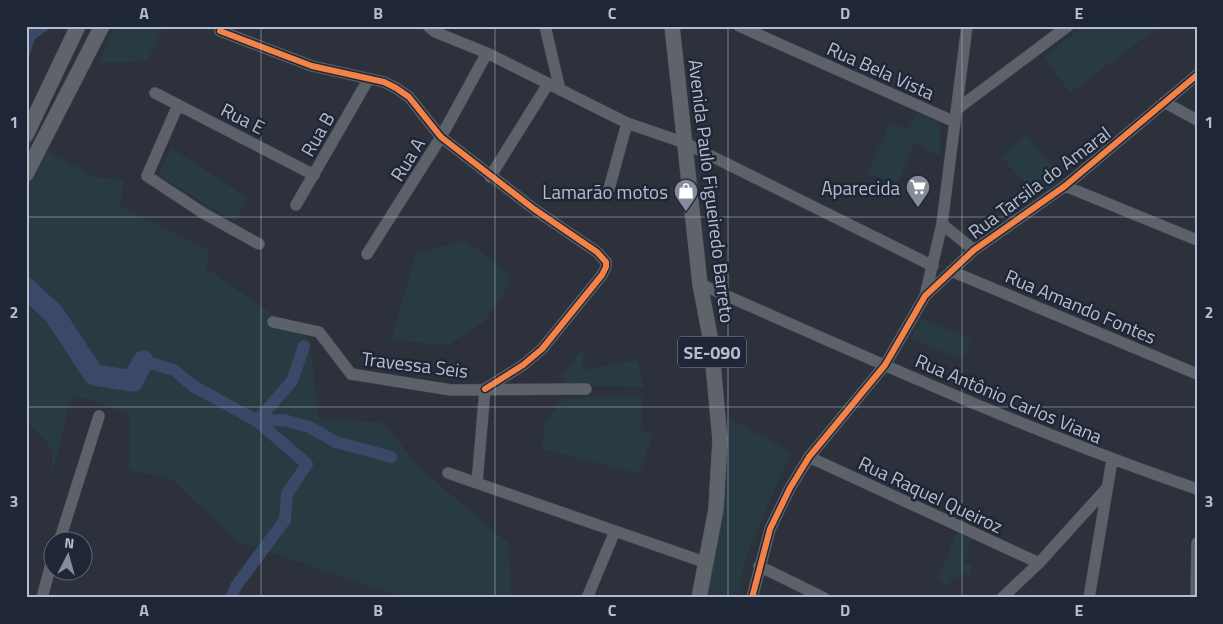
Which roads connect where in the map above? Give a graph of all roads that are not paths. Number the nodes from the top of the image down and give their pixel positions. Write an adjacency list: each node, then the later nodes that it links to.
1 (78, 26): 22 (main road)
2 (102, 26): 25 (main road)
3 (545, 26): 14 (street)
4 (672, 26): 24 (main road, Avenida Paulo Figueiredo Barreto / SE-090)
5 (739, 26): 20 (street, Rua Bela Vista)
6 (967, 26): 18 (street)
7 (1068, 26): 18 (street)
8 (428, 27): 10 (street)
9 (220, 31): 12 (street)
10 (487, 53): 13 (street); 23 (street, Rua A)
11 (1197, 75): 16 (street, Rua Tarsila do Amaral)
12 (368, 80): 23 (street); 26 (street, Rua B)
13 (548, 84): 14 (street); 27 (street)
14 (560, 90): 21 (street)
15 (155, 93): 17 (street, Rua E)
16 (1164, 102): 19 (street); 28 (street, Rua Tarsila do Amaral)
17 (178, 105): 26 (street, Rua E); 33 (street)
18 (957, 108): 20 (street)
19 (1197, 120)
20 (955, 122): 31 (street)
21 (627, 123): 24 (street); 29 (street)
22 (26, 135)
23 (441, 137): 27 (street); 35 (street, Rua A)
24 (685, 143): 36 (street); 38 (main road, Avenida Paulo Figueiredo Barreto / SE-090)
25 (26, 174)
26 (314, 175): 30 (street, Rua B)
27 (490, 177): 43 (street, Travessa Seis)
28 (1065, 186): 32 (street); 34 (street, Rua Tarsila do Amaral)
29 (609, 189)
30 (296, 205)
31 (942, 224): 34 (street); 36 (street)
32 (1197, 240)
33 (259, 244)
34 (974, 250): 37 (street, Rua Tarsila do Amaral)
35 (368, 254)
36 (933, 266): 39 (street)
37 (951, 271): 39 (street, Rua Tarsila do Amaral); 42 (street, Rua Amando Fontes)
38 (700, 284): 41 (street, Rua Antônio Carlos Viana); 55 (main road, Avenida Paulo Figueiredo Barreto / SE-090)
39 (925, 296): 41 (street)
40 (273, 322): 43 (street, Travessa Seis)
41 (885, 365): 46 (street); 47 (street, Rua Antônio Carlos Viana)
42 (1197, 374)
43 (484, 389): 44 (street, Travessa Seis); 49 (street)
44 (586, 389)
45 (99, 416): 53 (street)
46 (809, 456): 56 (street, Rua Raquel Queiroz); 57 (street)
47 (1112, 460): 50 (street); 51 (street, Rua Antônio Carlos Viana)
48 (448, 473): 49 (street)
49 (477, 483): 52 (street)
50 (1106, 489): 56 (street); 66 (street)
51 (1197, 489)
52 (615, 531): 55 (street); 61 (street)
53 (62, 532)
54 (1197, 543): 59 (street)
55 (707, 563): 62 (main road, Avenida Paulo Figueiredo Barreto / SE-090)
56 (1039, 564): 65 (street)
57 (758, 566): 63 (street); 64 (street)
58 (46, 582): 60 (street)
59 (1196, 595)
60 (42, 598)
61 (586, 598)
62 (699, 598)
63 (752, 598)
64 (824, 598)
65 (1002, 598)
66 (1089, 598)

